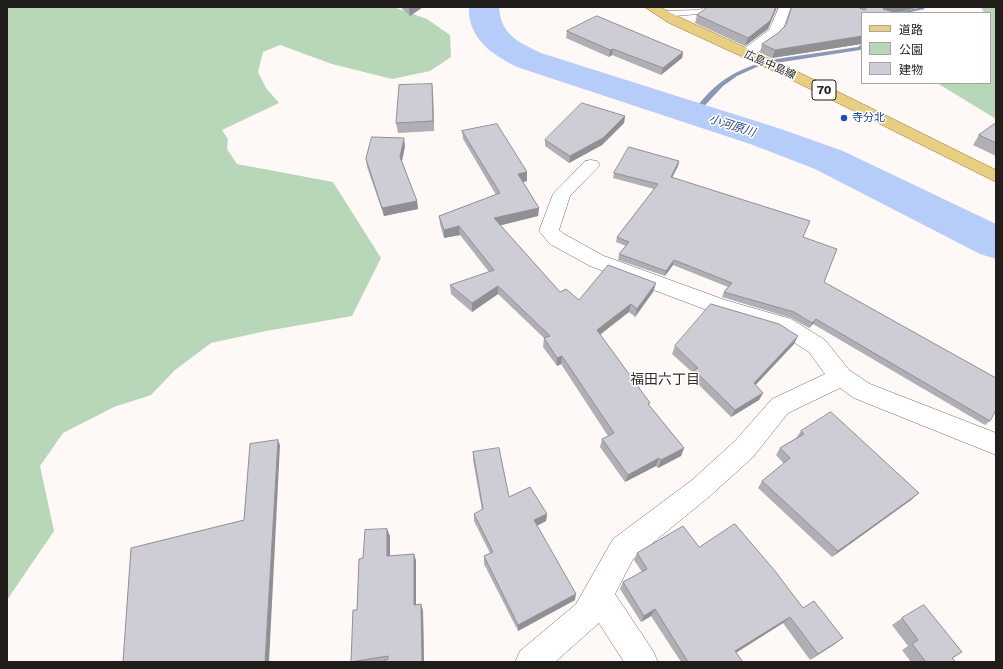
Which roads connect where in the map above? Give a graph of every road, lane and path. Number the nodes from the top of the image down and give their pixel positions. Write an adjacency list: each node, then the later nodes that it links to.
1 (717, 7): 4 (lane)
2 (784, 7): 3 (street); 5 (street)
3 (788, 7)
4 (657, 10): 5 (main road, 広島中島線 / 70)
5 (746, 54): 7 (main road, 広島中島線 / 70)
6 (591, 165): 8 (street)
7 (996, 177)
8 (841, 378): 9 (street); 10 (street)
9 (996, 444)
10 (599, 596): 11 (street); 12 (street)
11 (531, 662)
12 (642, 662)

